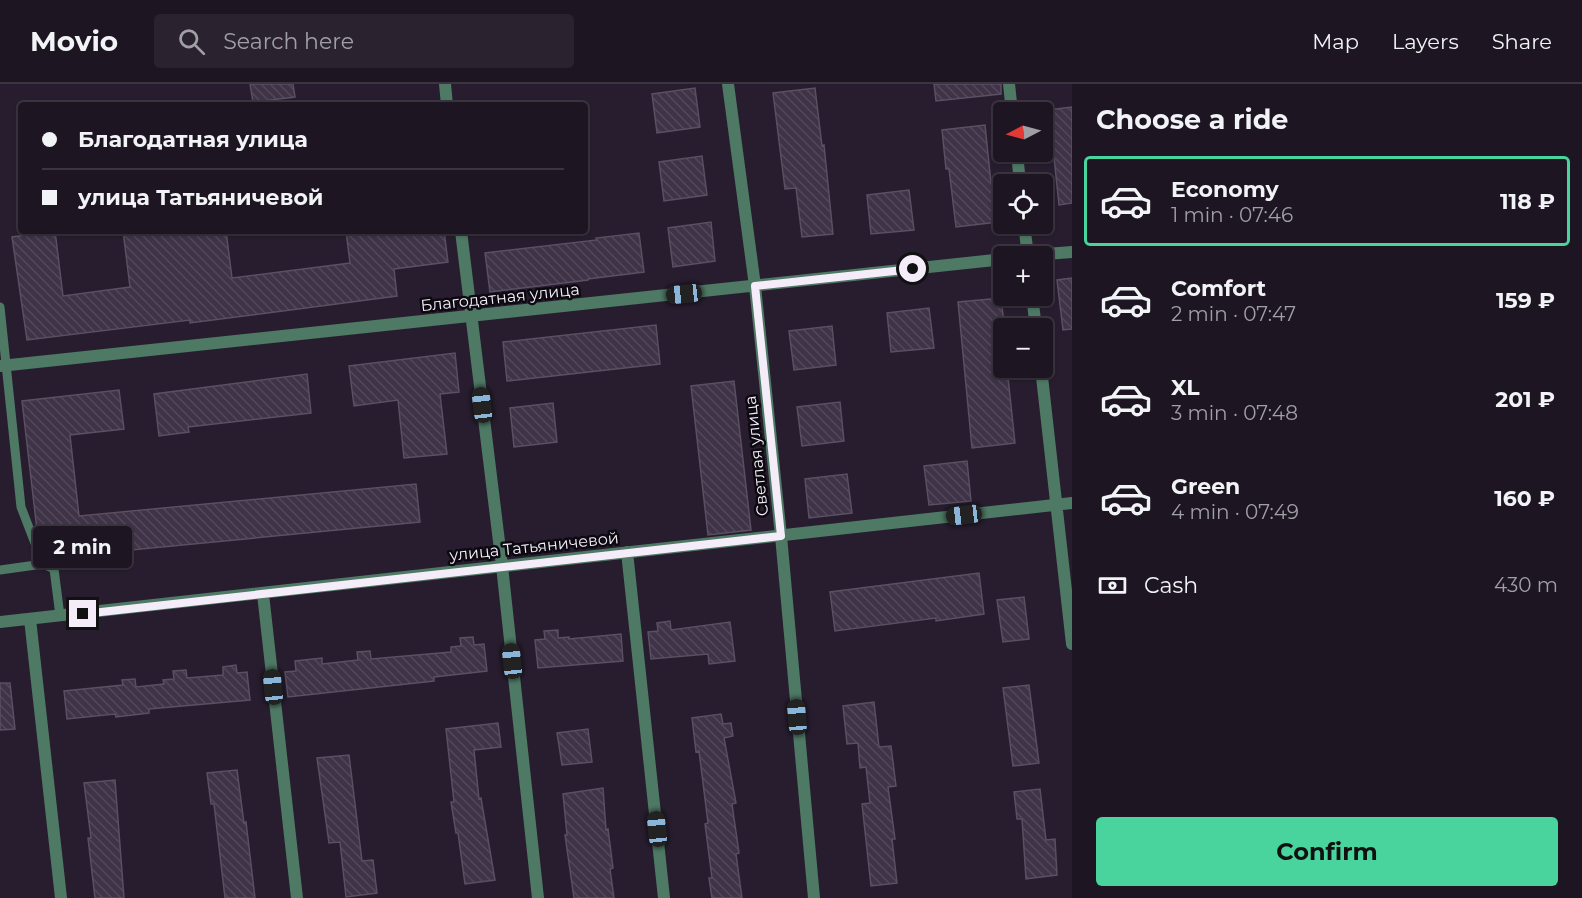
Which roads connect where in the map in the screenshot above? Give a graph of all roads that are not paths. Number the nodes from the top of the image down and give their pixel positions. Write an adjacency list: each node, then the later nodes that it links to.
1 (444, 84): 4 (street)
2 (728, 84): 10 (street, Светлая улица)
3 (1009, 84): 5 (street)
4 (447, 102)
5 (1011, 102)
6 (461, 234): 12 (street)
7 (1072, 252): 8 (street)
8 (1053, 254)
9 (993, 259): 10 (street, Благодатная улица)
10 (755, 286): 12 (street, Благодатная улица); 17 (street, Светлая улица)
11 (0, 307): 13 (lane)
12 (471, 316): 13 (street, Благодатная улица); 20 (street)
13 (3, 366): 19 (lane)
14 (1042, 378): 16 (street)
15 (1072, 503): 16 (street, улица Татьяничевой)
16 (1056, 504): 17 (street, улица Татьяничевой); 26 (street)
17 (781, 536): 18 (street, улица Татьяничевой); 31 (street, Светлая улица)
18 (627, 552): 20 (street, улица Татьяничевой); 30 (street)
19 (43, 564): 21 (lane); 23 (lane)
20 (502, 566): 22 (street, улица Татьяничевой); 29 (street)
21 (0, 570)
22 (263, 594): 23 (street, улица Татьяничевой); 28 (street)
23 (60, 616): 24 (street, улица Татьяничевой)
24 (30, 619): 25 (street, улица Татьяничевой); 27 (street)
25 (0, 622)
26 (1072, 644)
27 (61, 898)
28 (297, 898)
29 (538, 898)
30 (664, 898)
31 (814, 898)

